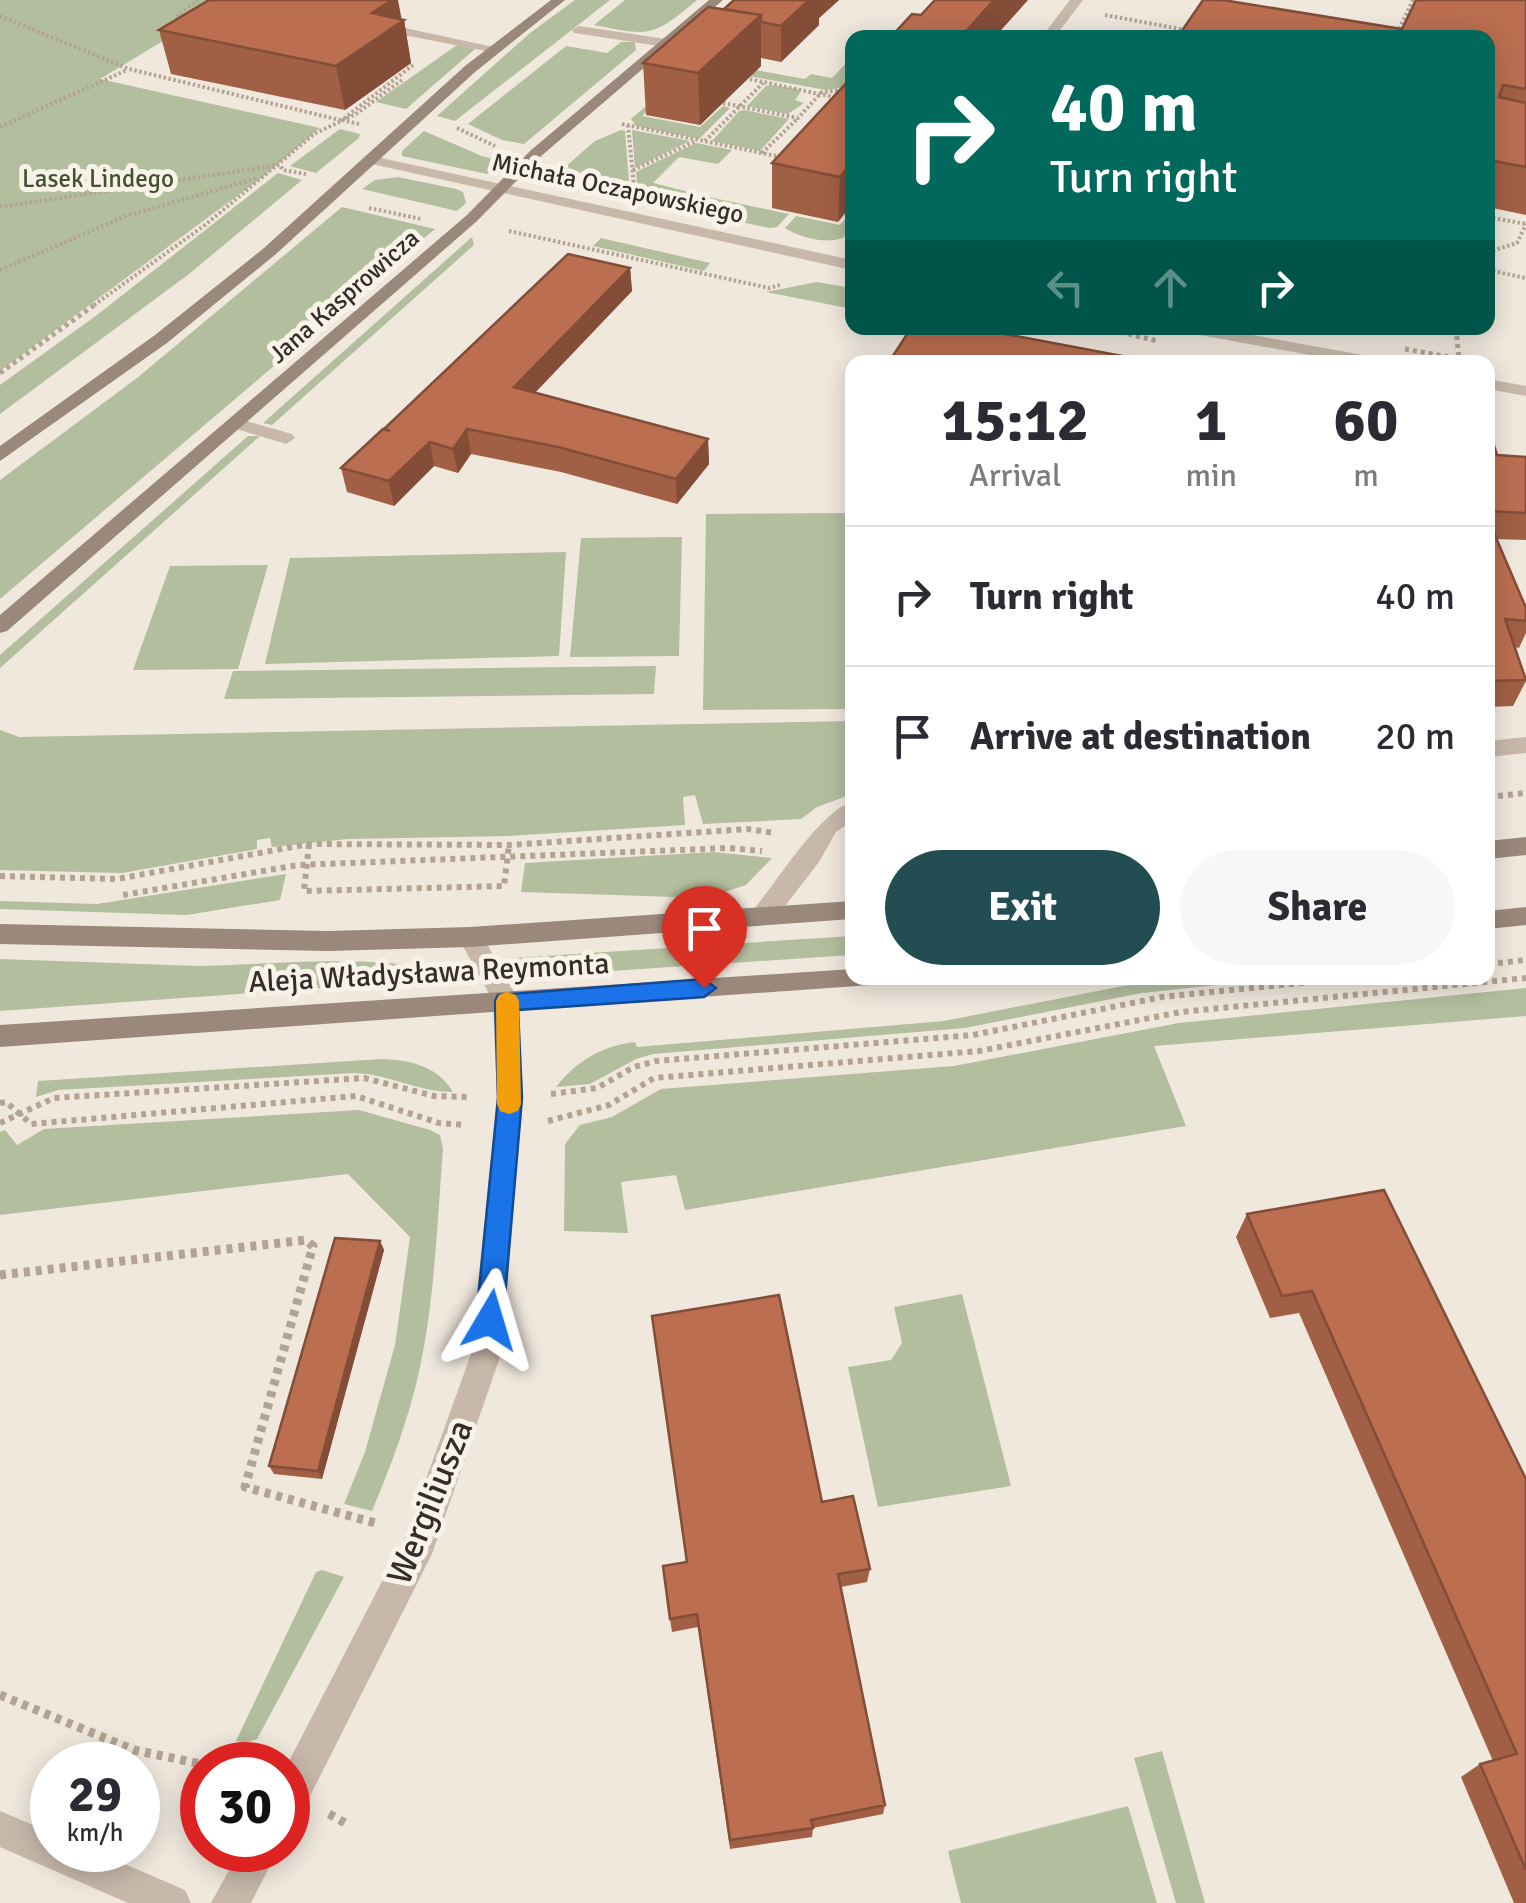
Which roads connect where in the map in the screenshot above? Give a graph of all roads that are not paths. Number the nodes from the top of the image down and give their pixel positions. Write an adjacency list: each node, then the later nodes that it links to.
1 (371, 0): 8 (street)
2 (558, 0): 8 (street)
3 (718, 0): 7 (street, Jana Kasprowicza)
4 (1077, 0): 6 (street)
5 (579, 30): 7 (street)
6 (1053, 30)
7 (666, 43): 10 (street, Jana Kasprowicza)
8 (496, 49): 9 (street)
9 (372, 160): 10 (street, Michała Oczapowskiego); 18 (street)
10 (502, 188): 11 (street, Michała Oczapowskiego); 16 (street, Jana Kasprowicza)
11 (845, 262)
12 (1226, 335): 13 (street)
13 (1336, 355)
14 (1495, 385): 15 (street)
15 (1526, 391)
16 (236, 422): 17 (street); 19 (street, Jana Kasprowicza)
17 (286, 438)
18 (0, 455)
19 (0, 626)
20 (1526, 745): 21 (street)
21 (1495, 747)
22 (845, 815): 27 (street)
23 (1526, 846): 24 (street)
24 (1495, 849)
25 (845, 911): 27 (street, Aleja Władysława Reymonta)
26 (1526, 916): 28 (street)
27 (762, 917): 30 (street, Aleja Władysława Reymonta)
28 (1495, 919)
29 (0, 934): 30 (street, Aleja Władysława Reymonta)
30 (470, 937): 32 (street)
31 (845, 979): 32 (street, Aleja Władysława Reymonta)
32 (506, 1001): 33 (street, Aleja Władysława Reymonta); 34 (street, Wergiliusza)
33 (0, 1036)
34 (310, 1758)
35 (0, 1829): 37 (street)
36 (248, 1872): 38 (street)
37 (172, 1903)
38 (230, 1903)

